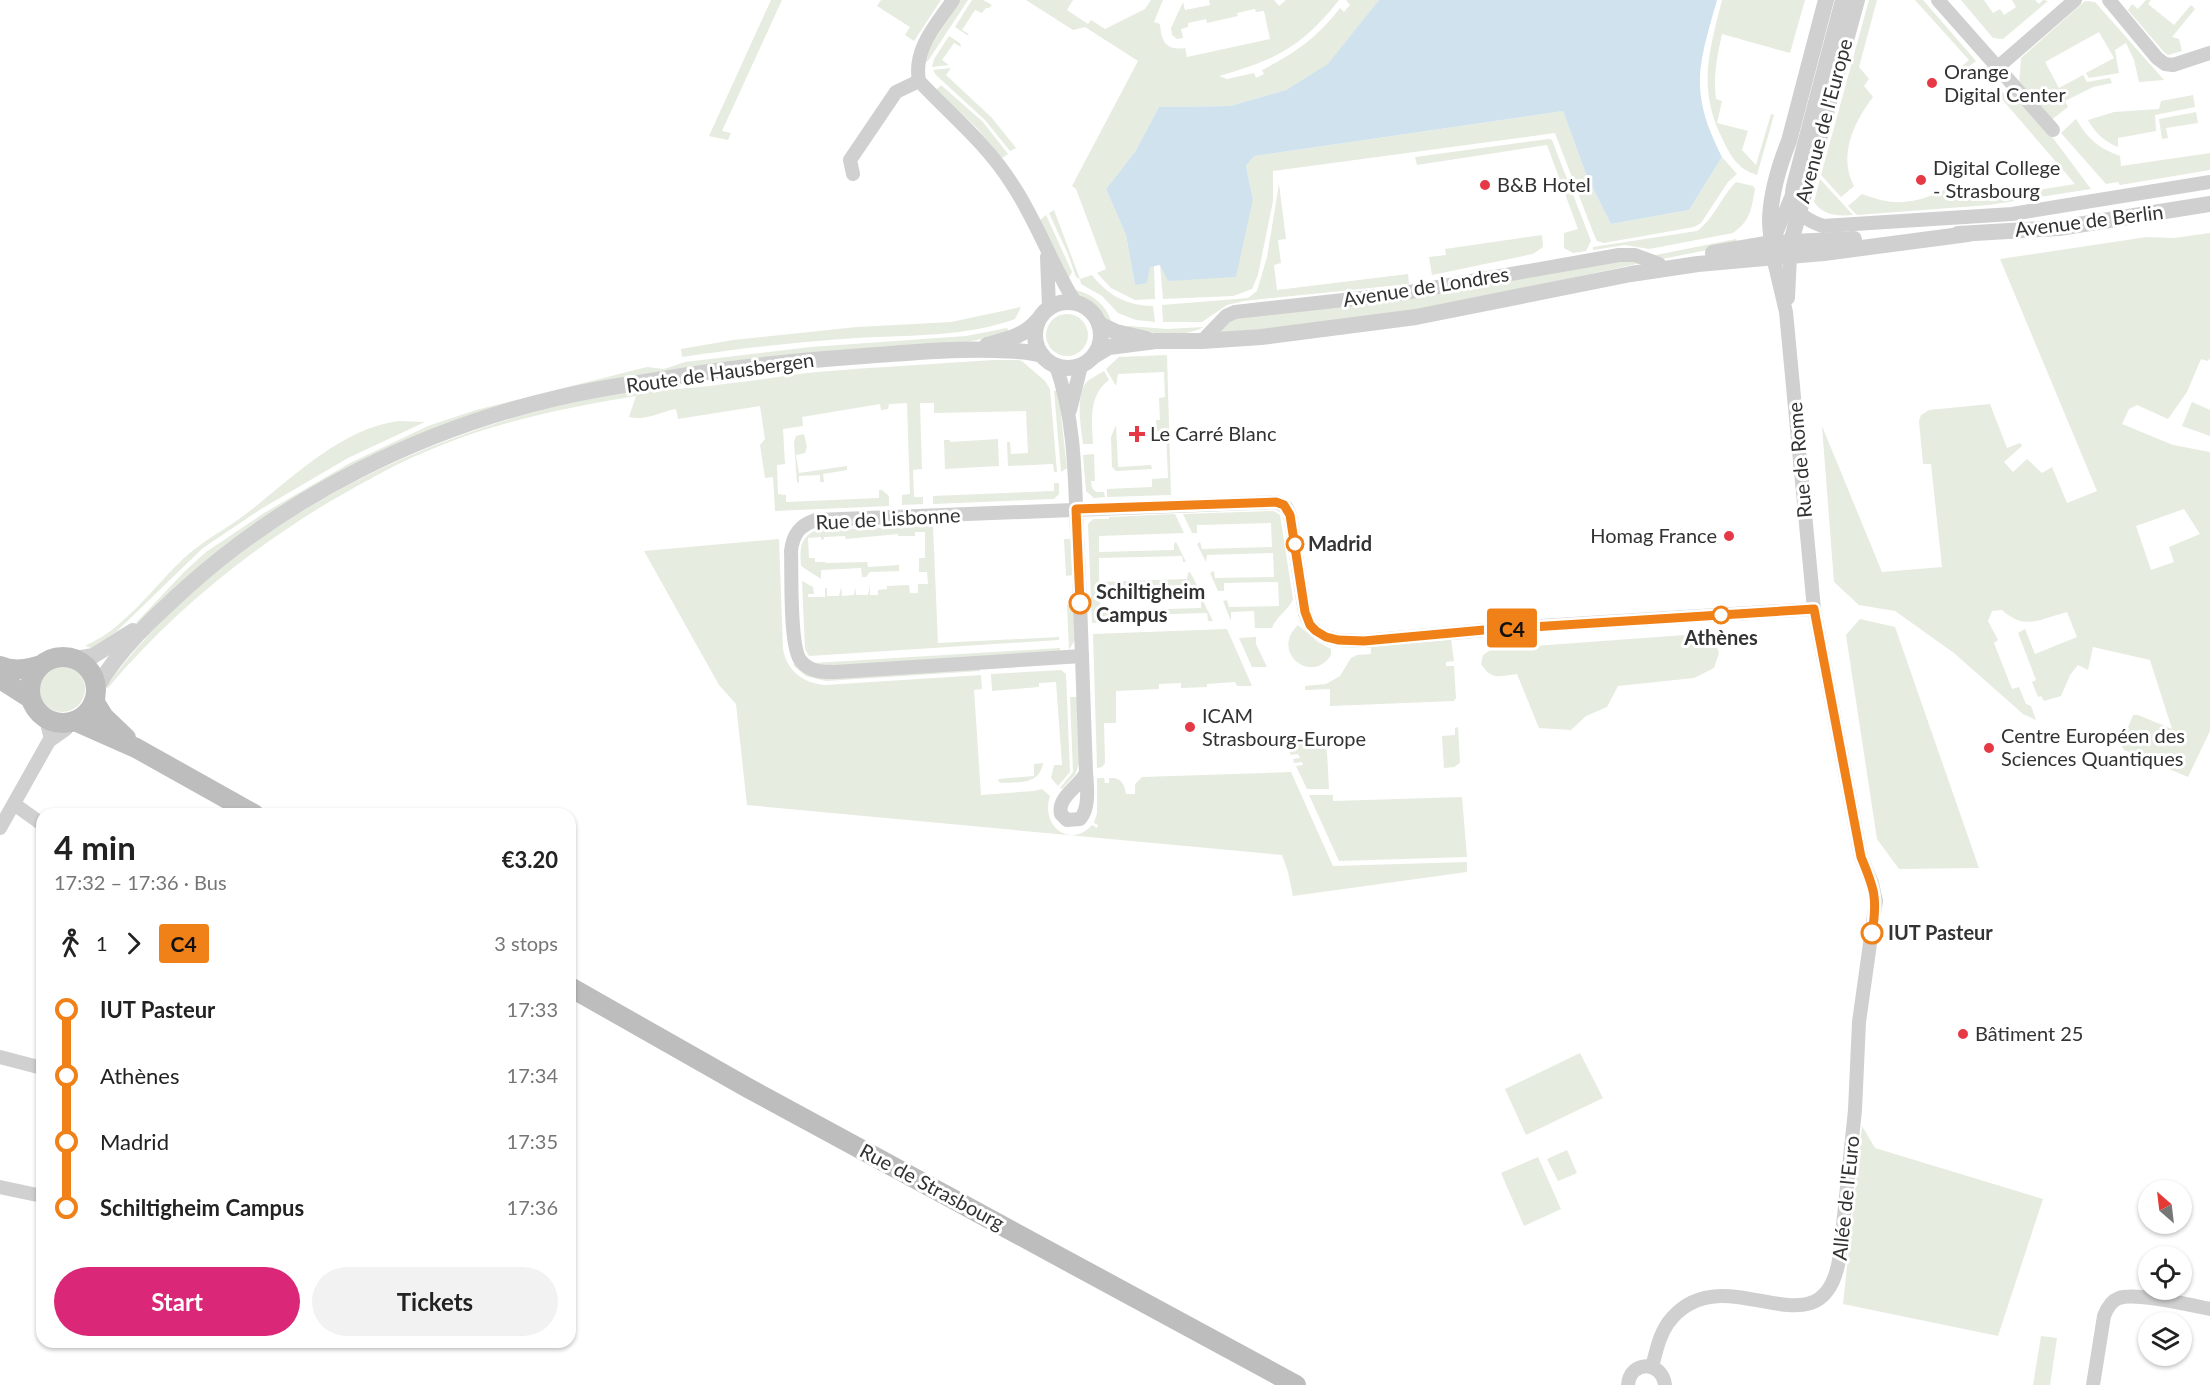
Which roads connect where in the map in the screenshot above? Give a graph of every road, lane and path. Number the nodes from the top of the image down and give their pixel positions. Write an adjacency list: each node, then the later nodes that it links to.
1 (953, 0): 10 (street)
2 (1826, 0): 17 (street, Avenue de l'Europe)
3 (1842, 0): 15 (street)
4 (1857, 0): 15 (street, Avenue de l'Europe)
5 (1938, 0): 9 (street)
6 (2074, 0): 9 (street)
7 (2109, 0): 8 (street)
8 (2210, 53)
9 (1998, 67): 11 (street)
10 (919, 81): 12 (street); 16 (street)
11 (2054, 130)
12 (853, 174)
13 (2210, 182): 15 (street)
14 (2210, 204): 17 (street, Avenue de Berlin)
15 (1795, 207): 17 (street, Avenue de l'Europe)
16 (1047, 249): 20 (street); 21 (street)
17 (1781, 249): 18 (street, Avenue de Londres); 19 (street, Avenue de Londres); 33 (street, Rue de Rome)
18 (1659, 264): 19 (street, Avenue de Londres); 25 (street, Avenue de Londres)
19 (1631, 274): 25 (street, Avenue de Londres)
20 (1075, 302): 21 (street); 23 (street)
21 (1049, 307): 22 (street)
22 (1037, 321): 26 (street, Route de Hausbergen); 27 (street)
23 (1099, 324): 24 (street, Avenue de Londres); 28 (street)
24 (1156, 341): 25 (street, Avenue de Londres); 28 (street, Avenue de Londres)
25 (1202, 341)
26 (975, 349): 27 (street, Route de Hausbergen); 32 (street, Route de Hausbergen)
27 (1042, 356): 29 (street)
28 (1087, 361): 29 (street); 30 (street)
29 (1056, 366): 30 (street)
30 (1068, 416): 31 (street)
31 (1076, 509): 33 (street, Rue de Lisbonne); 34 (street); 34 (street, Rue de Lisbonne)
32 (165, 607): 35 (street); 39 (street)
33 (1814, 609): 50 (street, Rue de Rome)
34 (1082, 656): 45 (street)
35 (76, 659): 36 (main road); 39 (main road)
36 (41, 665): 37 (main road); 40 (main road)
37 (0, 666)
38 (0, 679): 40 (main road)
39 (95, 695): 42 (main road); 44 (main road)
40 (30, 698): 41 (main road)
41 (46, 719): 42 (main road); 43 (street)
42 (71, 722): 43 (street); 44 (main road)
43 (51, 739): 46 (street)
44 (136, 748): 47 (main road)
45 (1086, 773)
46 (14, 804): 48 (street); 49 (street)
47 (243, 808)
48 (36, 820)
49 (0, 828)
50 (1872, 883): 57 (street, Allée de l'Euro)
51 (576, 990): 58 (main road, Rue de Strasbourg)
52 (0, 1057): 53 (street)
53 (36, 1066)
54 (0, 1187): 55 (street)
55 (36, 1195)
56 (2210, 1309): 61 (street)
57 (1652, 1366): 59 (street); 60 (street)
58 (1296, 1385)
59 (1628, 1385)
60 (1665, 1385)
61 (2093, 1385)

